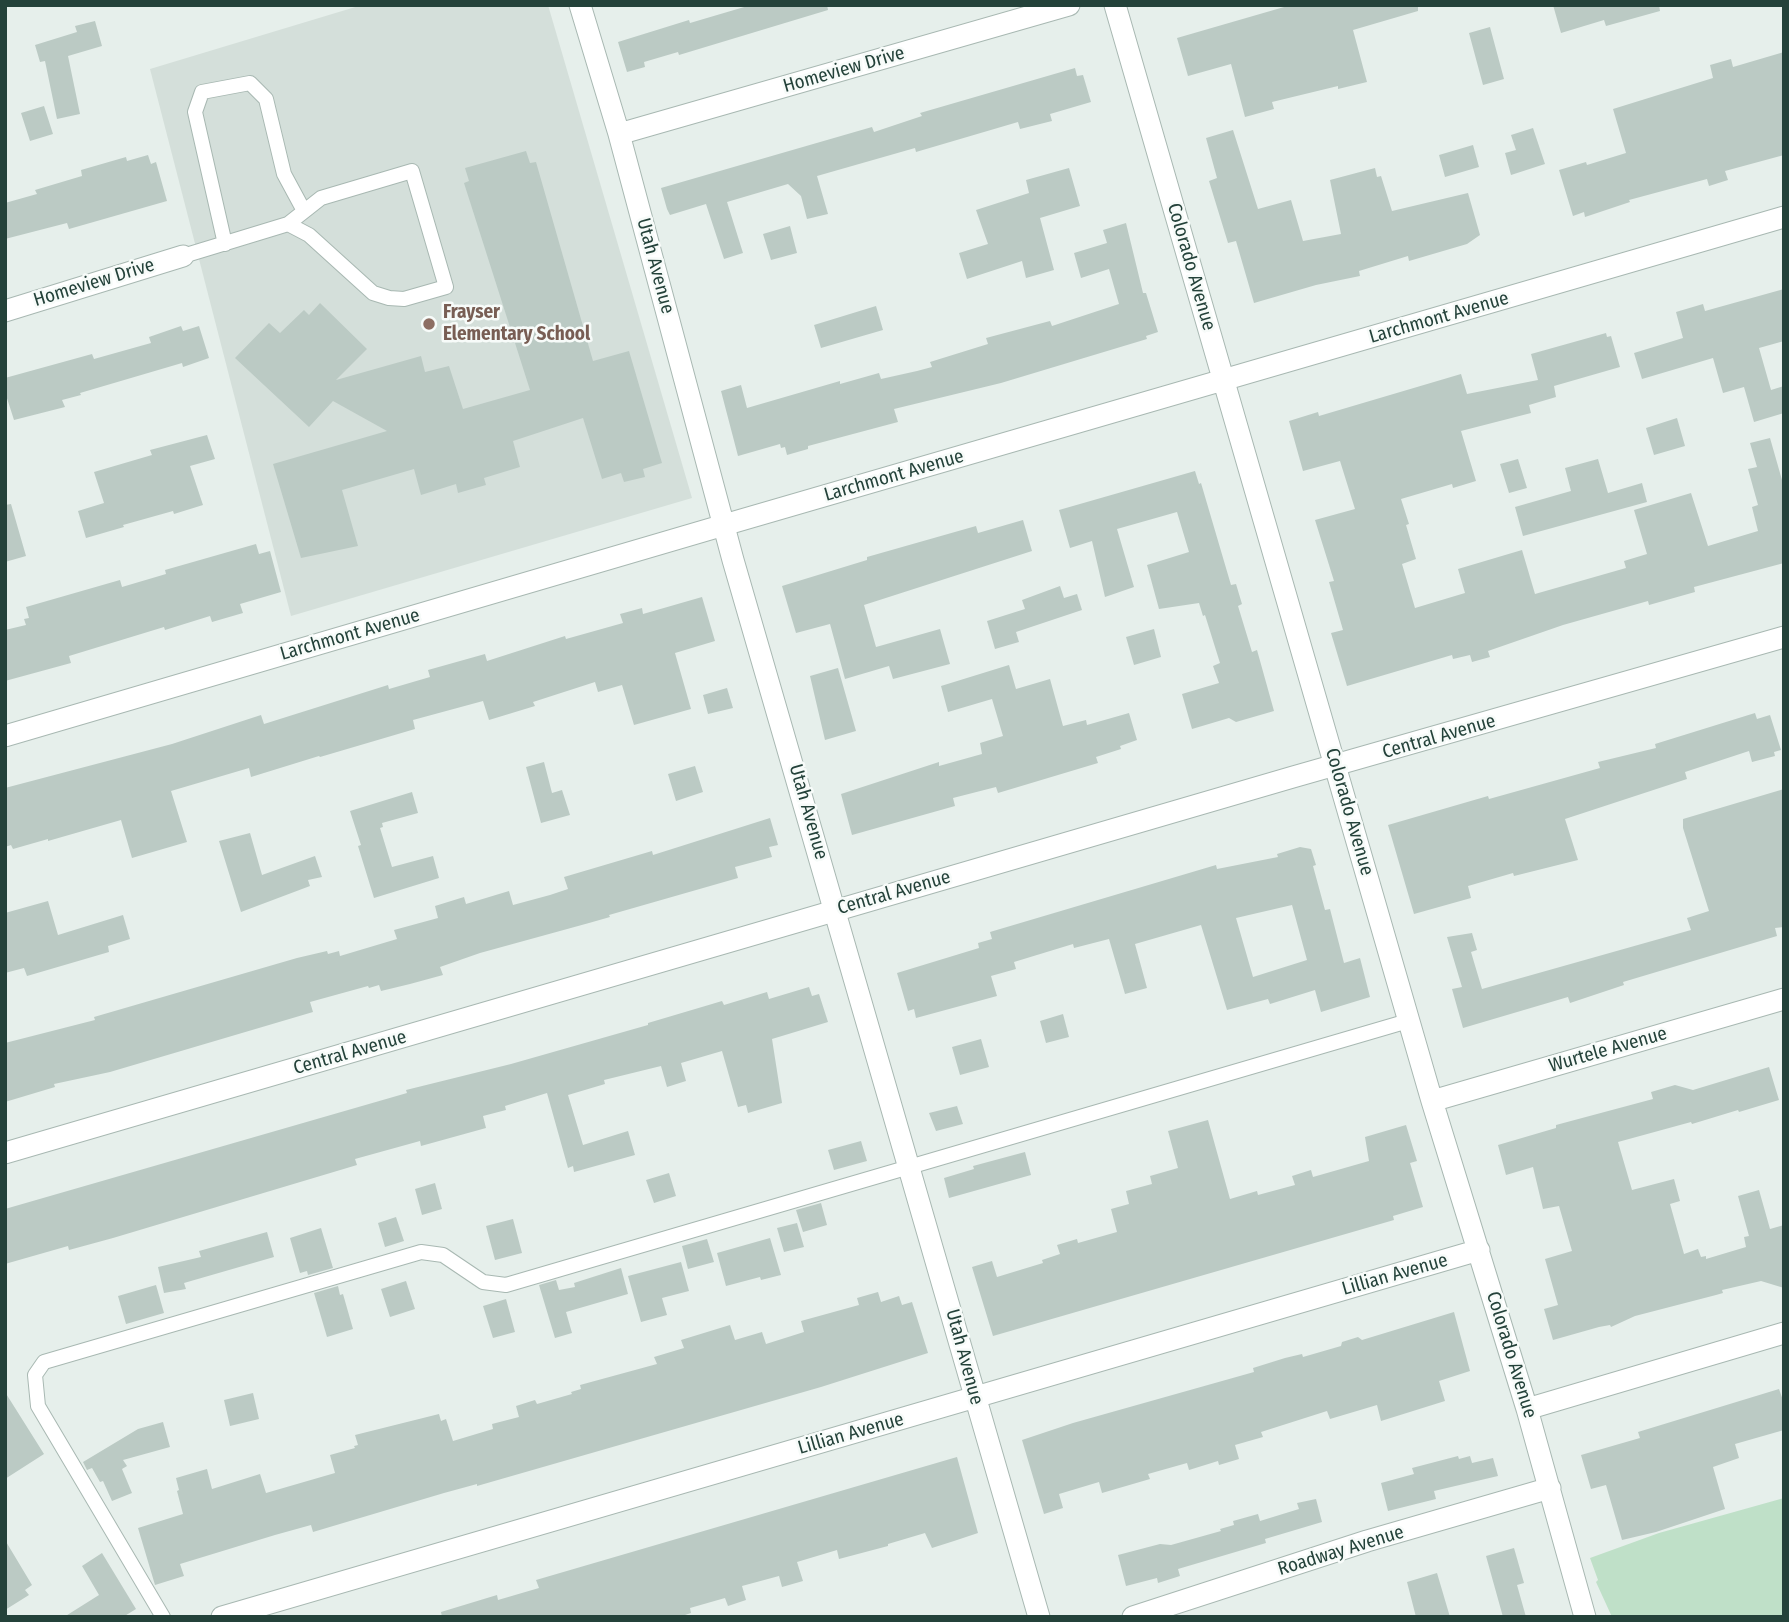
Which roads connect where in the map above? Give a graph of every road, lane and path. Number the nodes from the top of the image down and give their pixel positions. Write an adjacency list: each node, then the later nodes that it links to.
1 (580, 5): 4 (street, Utah Avenue)
2 (1069, 5): 4 (street, Homeview Drive)
3 (1115, 5): 11 (street, Colorado Avenue)
4 (619, 134): 12 (street, Utah Avenue)
5 (304, 211): 7 (lane); 7 (lane); 8 (lane)
6 (1784, 217): 11 (street, Larchmont Avenue)
7 (288, 224): 8 (lane)
8 (225, 244): 9 (lane)
9 (183, 256): 10 (street, Homeview Drive)
10 (5, 311)
11 (1224, 381): 12 (street, Larchmont Avenue); 15 (street, Colorado Avenue)
12 (724, 525): 14 (street, Larchmont Avenue); 16 (street, Utah Avenue)
13 (1784, 637): 15 (street, Central Avenue)
14 (5, 736)
15 (1335, 766): 16 (street, Central Avenue); 18 (street, Colorado Avenue)
16 (836, 910): 20 (street, Central Avenue); 21 (street, Utah Avenue)
17 (1784, 999): 19 (street, Wurtele Avenue)
18 (1408, 1021): 19 (street, Colorado Avenue); 21 (lane)
19 (1432, 1101): 22 (street, Colorado Avenue)
20 (5, 1153)
21 (910, 1166): 24 (street, Utah Avenue); 27 (lane)
22 (1479, 1250): 24 (street, Lillian Avenue); 25 (street, Colorado Avenue)
23 (1784, 1333): 25 (street)
24 (975, 1398): 28 (street, Lillian Avenue); 29 (street, Utah Avenue)
25 (1527, 1409): 26 (street, Colorado Avenue)
26 (1549, 1488): 30 (street, Roadway Avenue); 31 (street, Colorado Avenue)
27 (163, 1617)
28 (222, 1617)
29 (1040, 1617)
30 (1133, 1617)
31 (1585, 1617)

